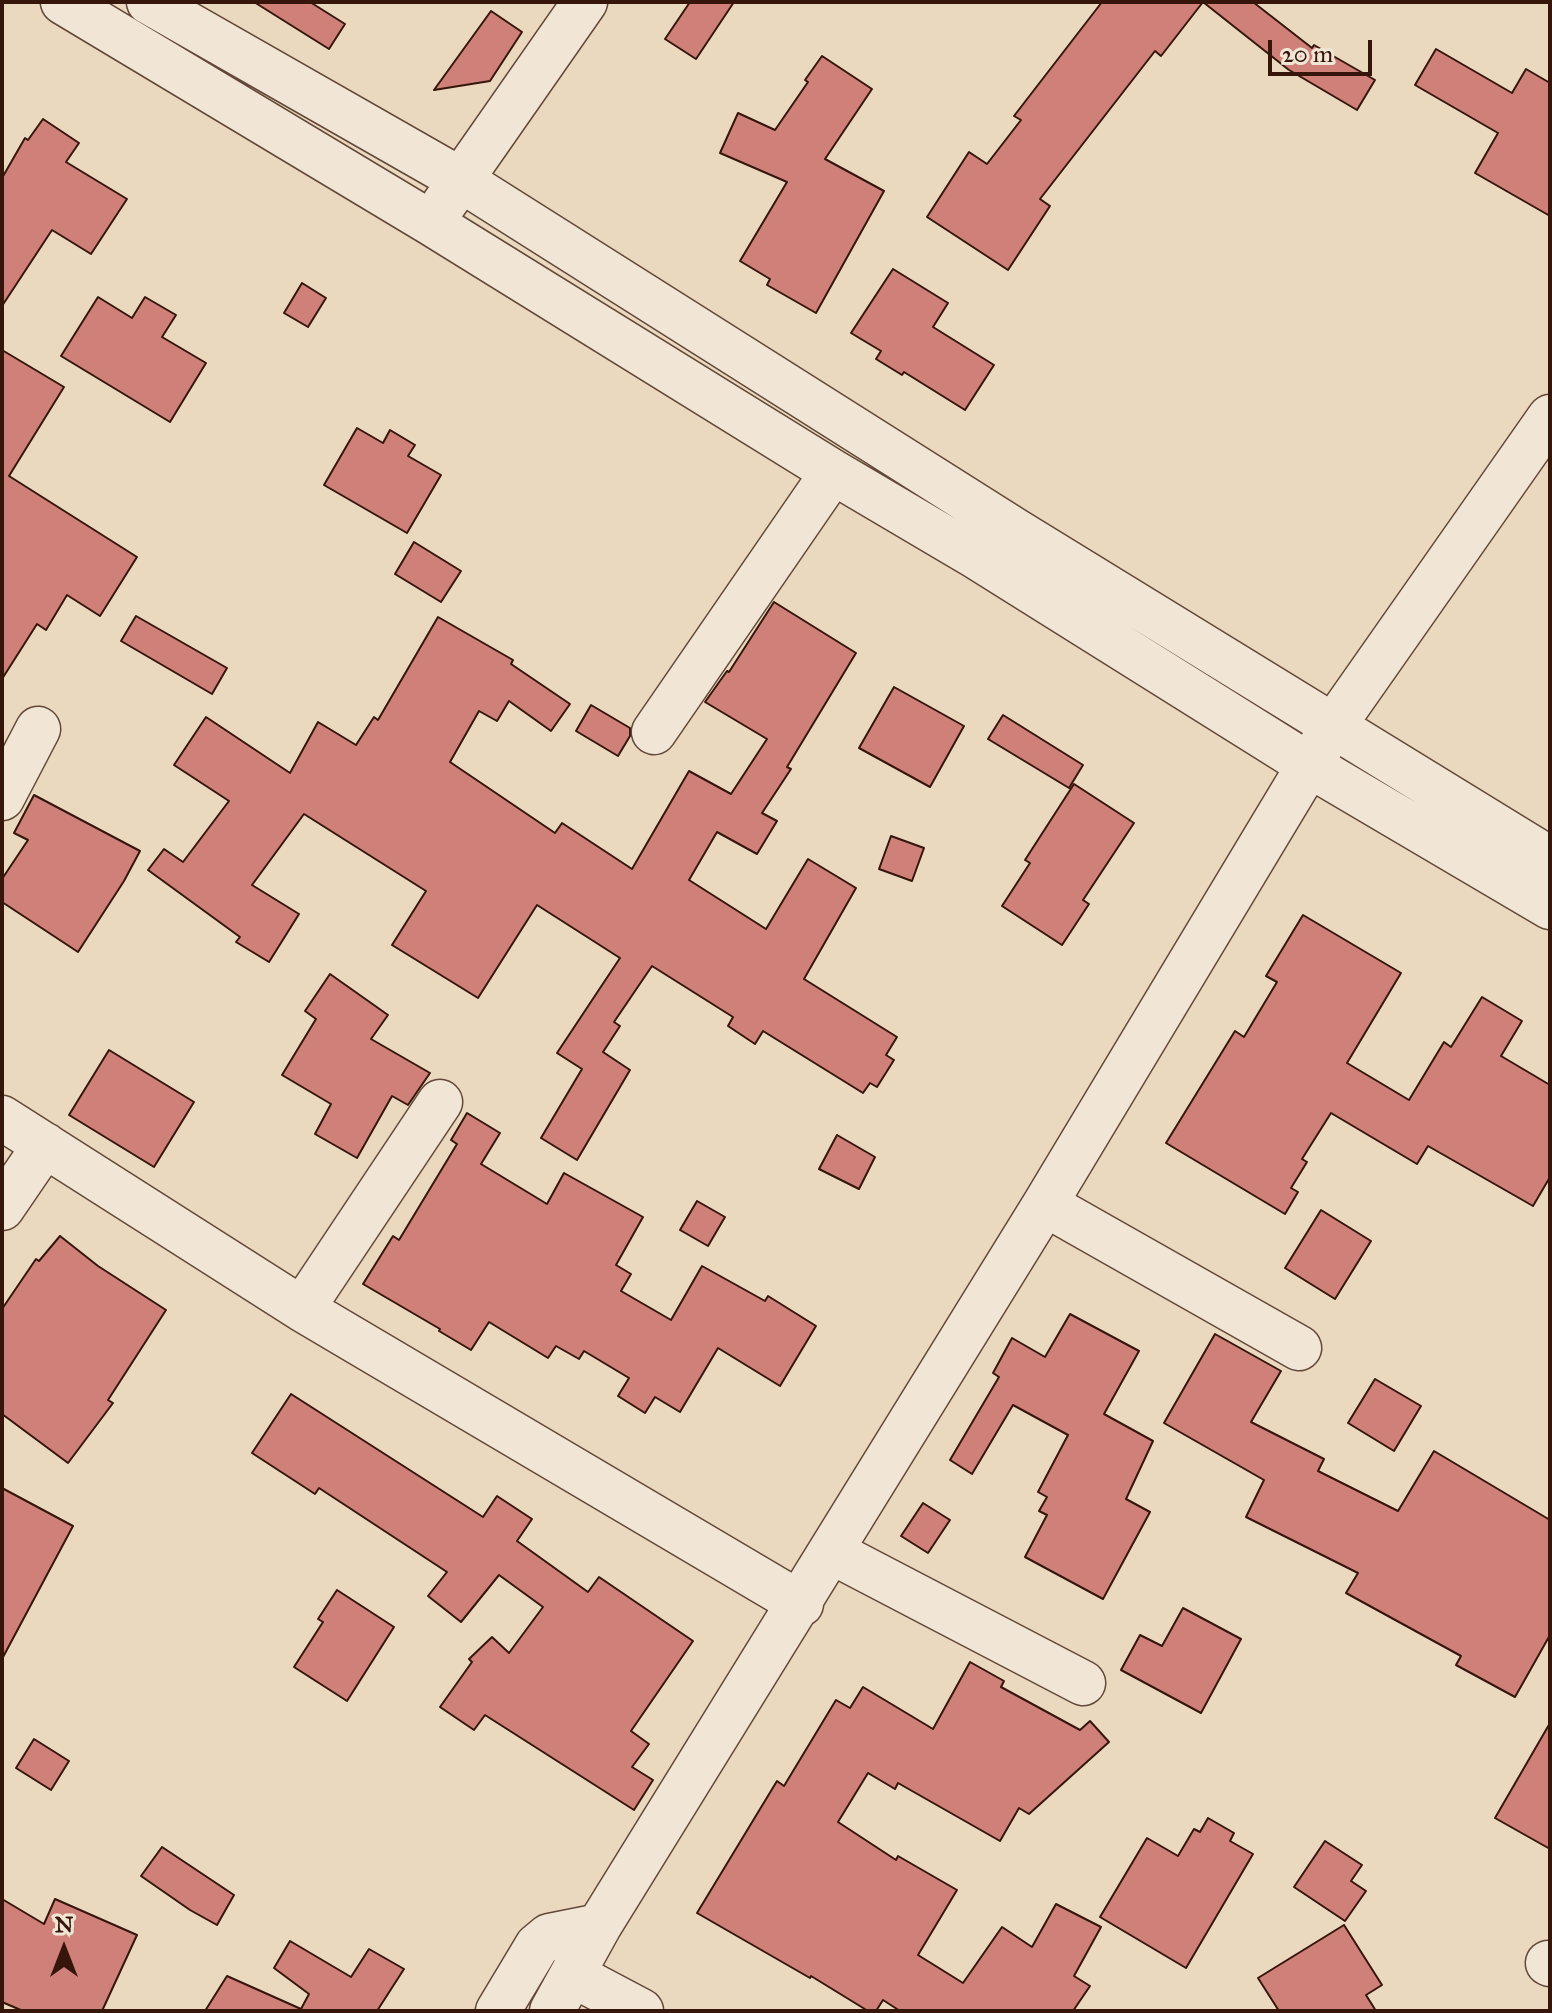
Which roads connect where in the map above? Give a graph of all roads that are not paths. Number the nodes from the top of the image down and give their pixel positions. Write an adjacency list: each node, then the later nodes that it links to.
1 (63, 2): 5 (street)
2 (149, 2): 4 (street)
3 (585, 2): 4 (street)
4 (461, 180): 5 (street); 8 (street)
5 (431, 223): 7 (street)
6 (1550, 417): 8 (street)
7 (833, 472): 10 (street); 11 (street)
8 (1334, 725): 11 (street); 13 (street)
9 (38, 729): 12 (street)
10 (654, 732)
11 (1309, 765): 14 (street); 18 (street)
12 (2, 798)
13 (1550, 859)
14 (1550, 907)
15 (440, 1102): 20 (street)
16 (2, 1118): 17 (street)
17 (45, 1145): 19 (street); 20 (street)
18 (1045, 1204): 21 (street); 22 (street)
19 (2, 1208)
20 (302, 1309): 23 (street)
21 (1299, 1348)
22 (832, 1552): 23 (street); 24 (street)
23 (801, 1604): 25 (street)
24 (1083, 1683)
25 (599, 1926): 26 (street); 27 (street)
26 (562, 1993): 28 (street)
27 (498, 2011)
28 (641, 2011)

